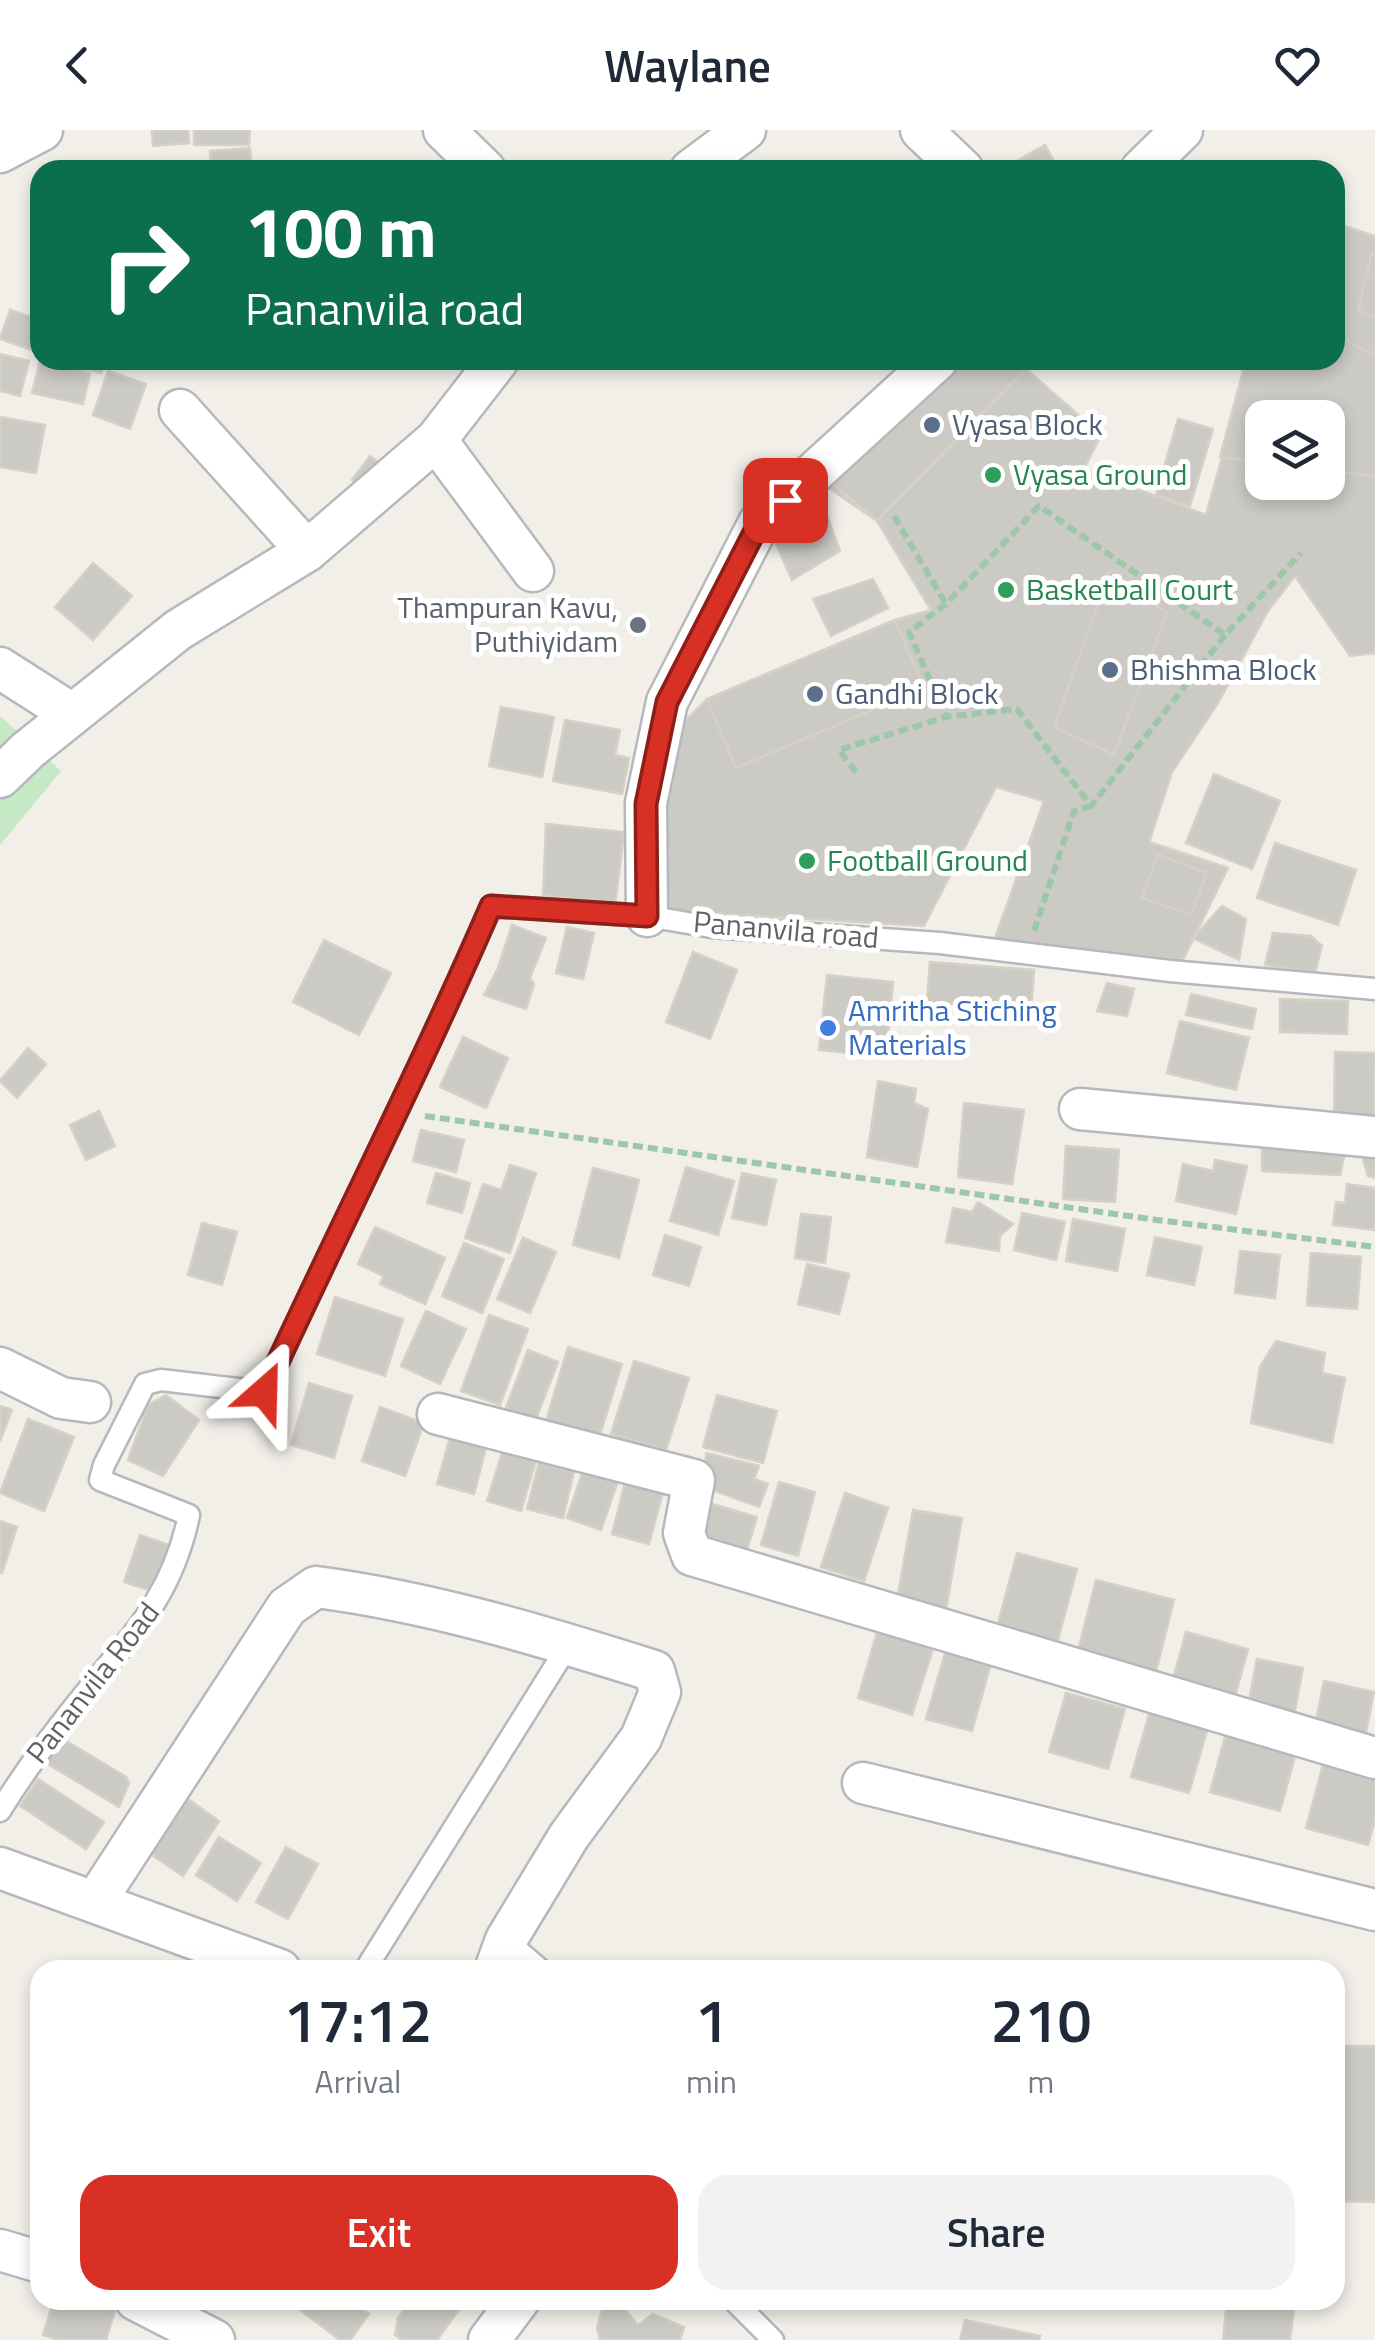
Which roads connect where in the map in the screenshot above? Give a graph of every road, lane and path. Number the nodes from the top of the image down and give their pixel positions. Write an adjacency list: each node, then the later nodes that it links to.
1 (42, 130): 6 (street)
2 (444, 130): 7 (street)
3 (746, 130): 8 (street)
4 (922, 130): 9 (street)
5 (1182, 130): 10 (street)
6 (0, 152)
7 (476, 160)
8 (706, 160)
9 (953, 160)
10 (1151, 160)
11 (490, 370): 14 (street)
12 (926, 370): 27 (street)
13 (180, 410): 16 (street)
14 (436, 440): 16 (street); 18 (street)
15 (894, 516): 19 (path)
16 (307, 551): 22 (street)
17 (1300, 553): 20 (path)
18 (533, 570)
19 (946, 604): 20 (path); 23 (path)
20 (1224, 635): 26 (path)
21 (0, 668): 22 (street)
22 (72, 714): 25 (street)
23 (946, 717): 24 (path); 26 (path)
24 (856, 772)
25 (0, 777)
26 (1091, 806): 28 (path)
27 (647, 916): 28 (lane, Pananvila road); 31 (lane, Pananvila road)
28 (1027, 952): 29 (lane, Pananvila road)
29 (1375, 989)
30 (1080, 1109): 32 (street)
31 (398, 1113): 33 (path); 35 (lane, Pananvila road)
32 (1375, 1137)
33 (1375, 1247)
34 (0, 1368): 36 (street)
35 (264, 1392): 41 (lane, Pananvila Road)
36 (90, 1402)
37 (438, 1414): 39 (street)
38 (569, 1644): 43 (street); 45 (street); 47 (lane)
39 (1375, 1758)
40 (864, 1784): 44 (street)
41 (0, 1811)
42 (0, 1868): 43 (street)
43 (95, 1902): 46 (street)
44 (1375, 1910)
45 (500, 1955)
46 (253, 1960)
47 (370, 1960)
48 (0, 2250): 49 (street)
49 (30, 2259)
50 (156, 2310): 53 (street)
51 (512, 2310): 54 (street)
52 (742, 2310): 55 (lane)
53 (214, 2340)
54 (489, 2340)
55 (773, 2340)

